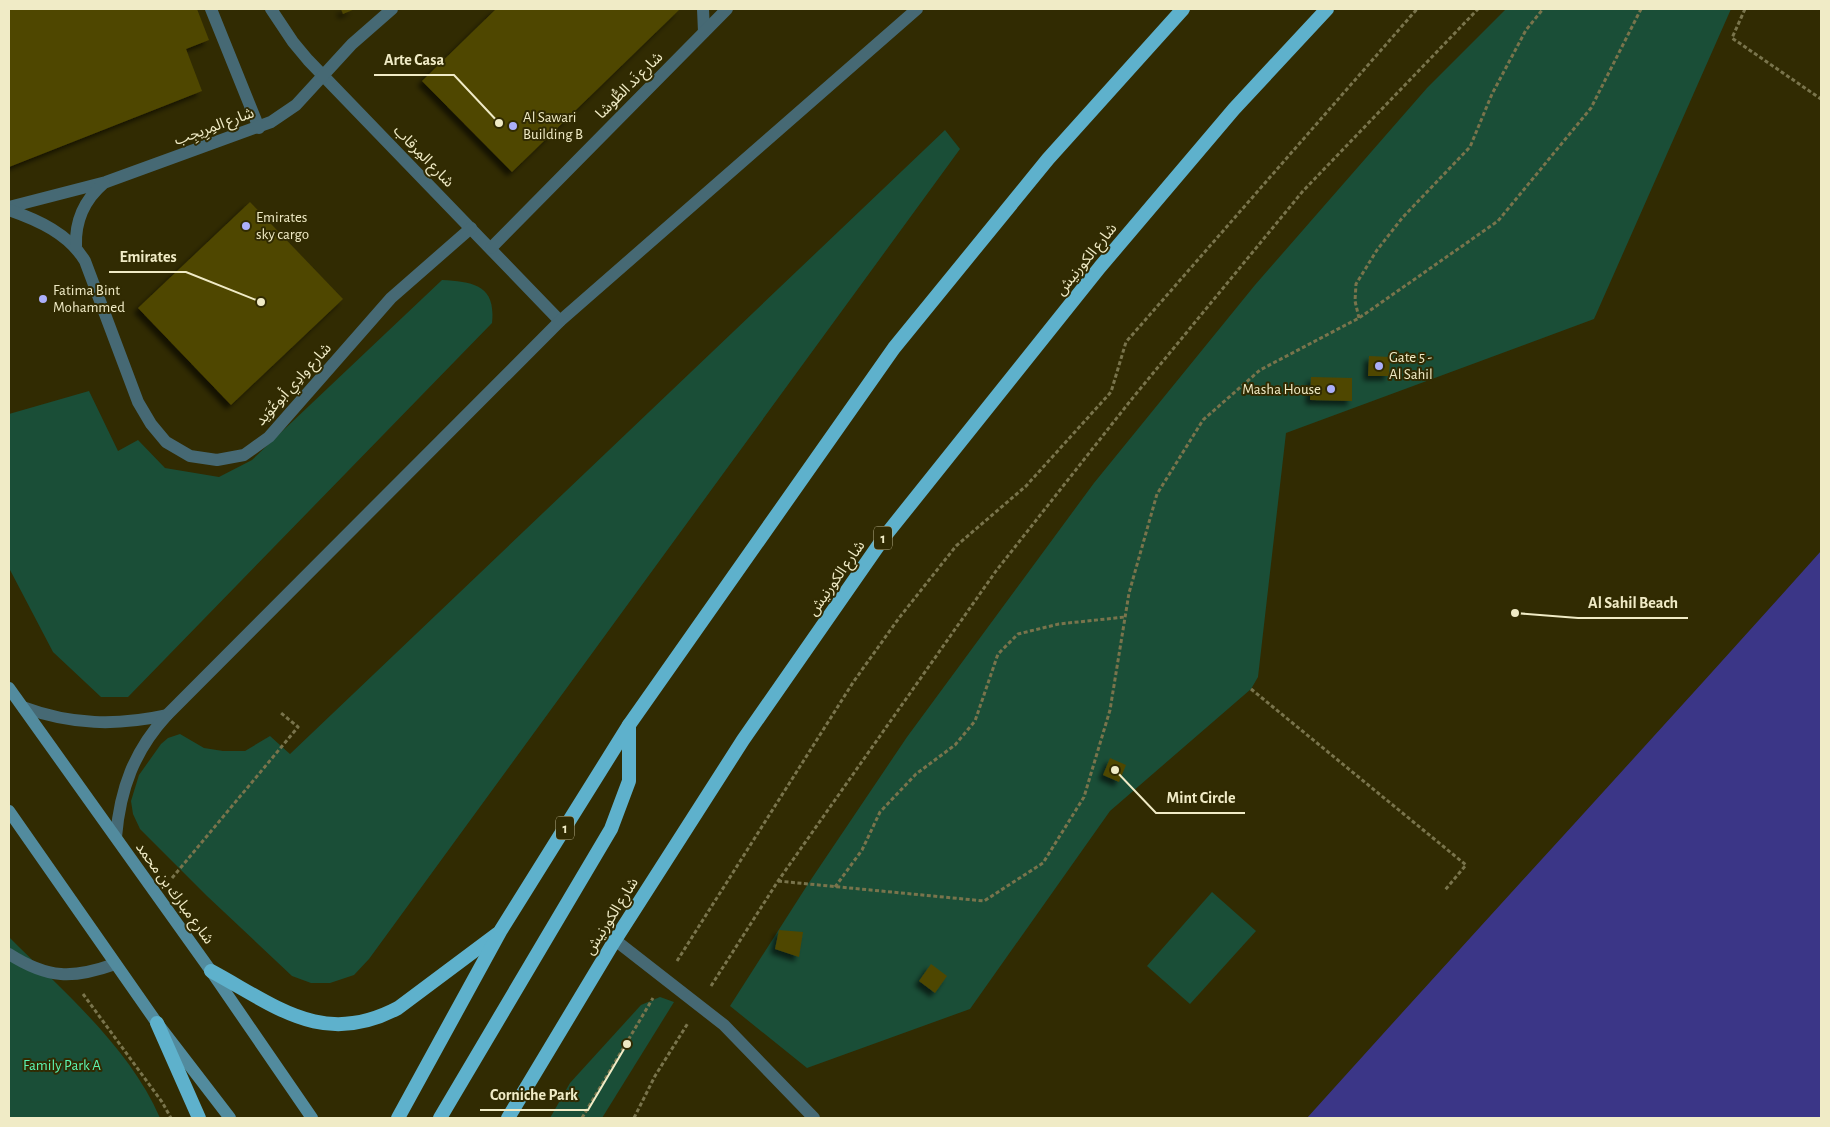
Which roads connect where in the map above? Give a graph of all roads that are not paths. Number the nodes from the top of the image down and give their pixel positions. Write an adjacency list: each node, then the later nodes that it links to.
1 (211, 9): 11 (street)
2 (271, 9): 10 (street, شارع المِرقاب)
3 (392, 9): 10 (street, شارع المِرِيجِب)
4 (703, 9): 9 (street)
5 (727, 9): 9 (street, شارع نَد الطُّوشا)
6 (917, 9): 17 (street)
7 (1184, 9): 21 (highway, 1)
8 (1326, 9): 25 (highway, شارع الكورنيش / 1)
9 (704, 32): 16 (street, شارع نَد الطُّوشا)
10 (324, 75): 11 (street, شارع المِرِيجِب); 14 (street, شارع المِرقاب)
11 (259, 128): 12 (street, شارع المِرِيجِب)
12 (106, 182): 13 (street, شارع المِرِيجِب); 15 (street)
13 (9, 208): 15 (street, شارع وادِي أبوعُوَيد)
14 (470, 228): 15 (street, شارع وادِي أبوعُوَيد); 16 (street, شارع المِرقاب)
15 (76, 246)
16 (491, 248): 17 (street, شارع المِرقاب)
17 (560, 320): 20 (street)
18 (9, 688): 19 (main road, شارع مبارك بن محمد)
19 (23, 707): 20 (street); 23 (main road, شارع مبارك بن محمد)
20 (167, 715): 23 (street)
21 (629, 725): 24 (highway, 1); 34 (highway)
22 (9, 812): 27 (main road)
23 (116, 837): 28 (main road, شارع مبارك بن محمد)
24 (502, 930): 28 (highway); 33 (highway, 1)
25 (615, 940): 35 (highway, شارع الكورنيش / 1); 36 (street)
26 (9, 954): 27 (street)
27 (115, 964): 29 (main road)
28 (211, 971): 32 (main road, شارع مبارك بن محمد)
29 (157, 1023): 30 (highway); 31 (main road)
30 (199, 1118)
31 (230, 1118)
32 (312, 1118)
33 (398, 1118)
34 (440, 1118)
35 (508, 1118)
36 (814, 1118)

